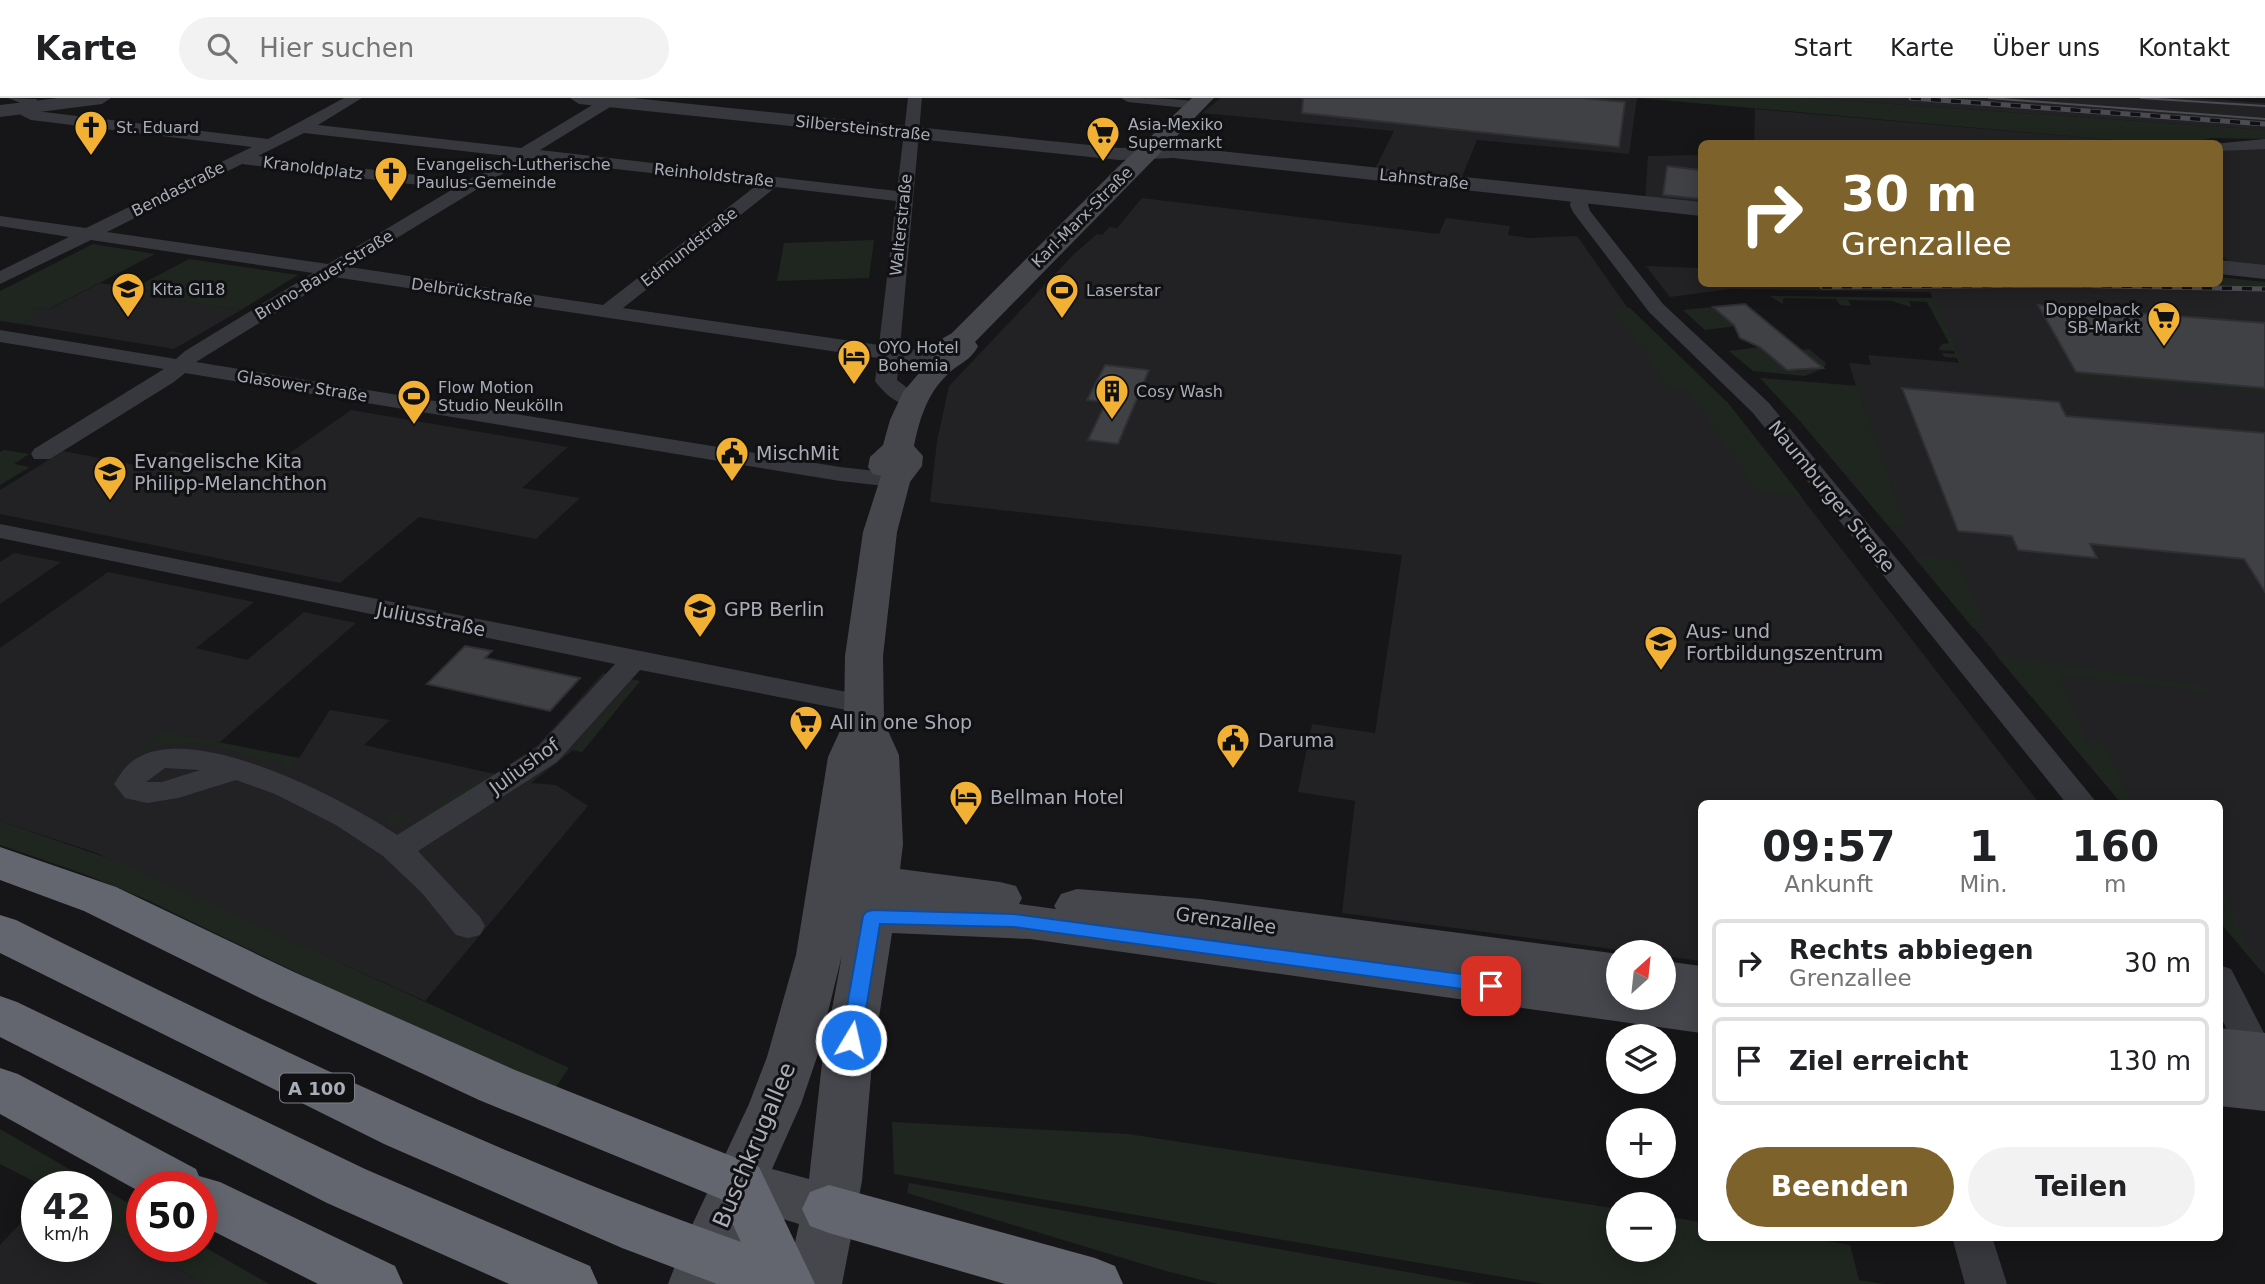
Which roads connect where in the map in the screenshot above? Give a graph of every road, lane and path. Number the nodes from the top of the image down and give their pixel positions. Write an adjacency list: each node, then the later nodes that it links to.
1 (6, 98): 11 (street)
2 (102, 98): 9 (street)
3 (355, 98): 14 (street, Bendastraße)
4 (579, 98): 7 (street, Silbersteinstraße)
5 (915, 98): 15 (street, Walterstraße)
6 (1128, 98): 8 (street)
7 (610, 101): 15 (street, Silbersteinstraße); 20 (street, Bruno-Bauer-Straße)
8 (1200, 101): 19 (main road, Karl-Marx-Straße)
9 (67, 102): 10 (street); 13 (street)
10 (22, 103): 12 (street); 13 (street)
11 (0, 104)
12 (0, 111)
13 (48, 117): 16 (street)
14 (302, 128): 16 (street, Bendastraße); 20 (street)
15 (911, 133): 19 (street, Silbersteinstraße); 25 (street, Walterstraße)
16 (270, 144): 21 (street, Bendastraße)
17 (2265, 144): 18 (street)
18 (2223, 146)
19 (1147, 153): 24 (street, Lahnstraße); 35 (main road, Karl-Marx-Straße)
20 (524, 154): 22 (street, Reinholdstraße); 23 (street, Bruno-Bauer-Straße)
21 (239, 159): 23 (street, Kranoldplatz); 28 (street, Bendastraße)
22 (772, 182): 25 (street, Reinholdstraße); 33 (street, Edmundstraße)
23 (470, 186): 30 (street, Bruno-Bauer-Straße)
24 (1581, 196): 26 (street, Lahnstraße); 45 (street, Naumburger Straße)
25 (904, 197): 36 (street, Walterstraße)
26 (1698, 209)
27 (0, 221): 28 (street, Delbrückstraße)
28 (89, 234): 30 (street, Delbrückstraße); 32 (street, Bendastraße)
29 (2223, 267): 31 (street)
30 (331, 270): 33 (street, Delbrückstraße); 37 (street, Bruno-Bauer-Straße)
31 (2265, 272)
32 (0, 278)
33 (606, 312): 36 (street, Delbrückstraße)
34 (0, 336): 37 (street, Glasower Straße)
35 (953, 349): 36 (street, Delbrückstraße); 38 (main road, Karl-Marx-Straße)
36 (889, 352): 38 (street)
37 (180, 366): 39 (street, Bruno-Bauer-Straße); 40 (street, Glasower Straße)
38 (912, 400): 40 (main road, Karl-Marx-Straße)
39 (42, 454)
40 (896, 464): 43 (main road, Karl-Marx-Straße)
41 (0, 531): 42 (street, Juliusstraße)
42 (634, 660): 43 (street, Juliusstraße); 46 (street, Juliushof)
43 (863, 713): 48 (main road, Karl-Marx-Straße)
44 (234, 770): 46 (street)
45 (2080, 800)
46 (397, 850): 49 (street)
47 (0, 863): 61 (highway)
48 (851, 899): 51 (main road, Grenzallee); 55 (main road, Grenzallee); 61 (main road, Buschkrugallee); 63 (main road)
49 (468, 926)
50 (0, 932): 68 (highway, A 100)
51 (1606, 970)
52 (1676, 981): 53 (main road)
53 (1698, 984)
54 (2223, 988): 57 (street)
55 (1698, 1014)
56 (0, 1015): 67 (highway)
57 (2254, 1063): 58 (main road)
58 (2223, 1082)
59 (0, 1089): 60 (highway)
60 (150, 1171)
61 (740, 1183): 63 (main road); 65 (main road, Buschkrugallee); 68 (highway)
62 (217, 1207): 66 (highway)
63 (829, 1209): 69 (main road); 70 (highway)
64 (1973, 1241): 71 (street)
65 (701, 1279)
66 (375, 1284)
67 (570, 1284)
68 (785, 1284)
69 (814, 1284)
70 (1096, 1284)
71 (1986, 1284)

